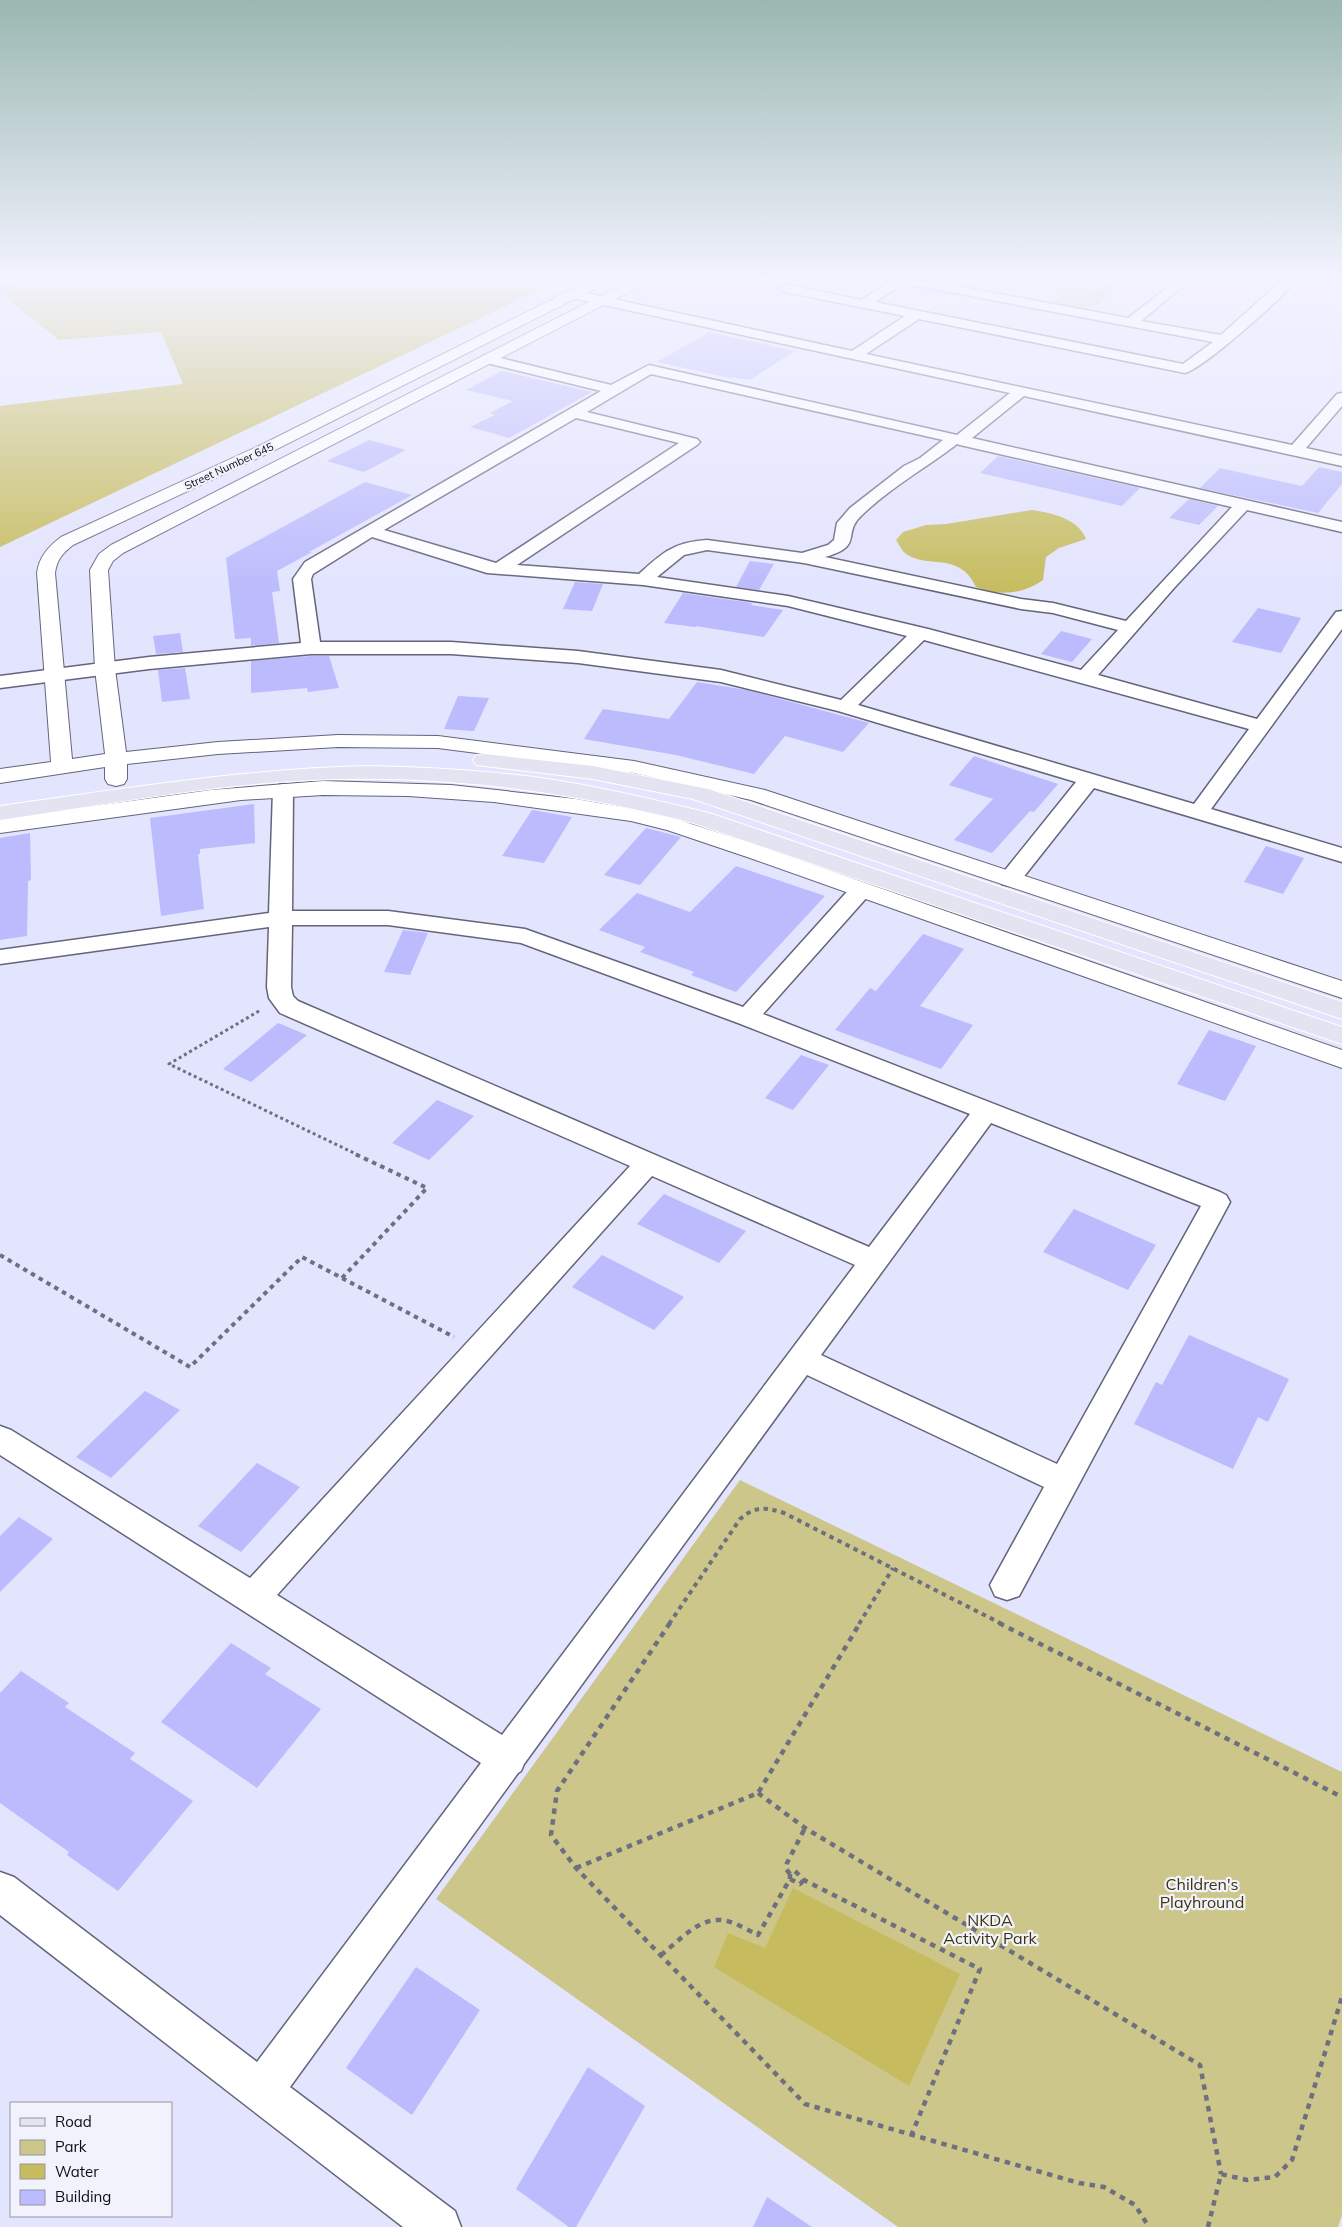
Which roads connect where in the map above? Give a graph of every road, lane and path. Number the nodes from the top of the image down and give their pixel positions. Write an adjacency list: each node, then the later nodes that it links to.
1 (392, 385): 25 (street, Street Number 645)
2 (437, 385): 24 (street, Street Number 645)
3 (593, 385): 7 (street)
4 (622, 385): 7 (street)
5 (721, 385): 11 (street)
6 (988, 385): 8 (street)
7 (614, 390): 10 (street)
8 (1021, 392): 11 (street); 12 (street)
9 (1342, 397): 12 (street)
10 (574, 413): 16 (street); 18 (street)
11 (957, 440): 14 (street); 17 (street)
12 (1295, 451): 13 (street)
13 (1342, 461)
14 (1244, 504): 15 (street); 21 (street)
15 (1342, 528)
16 (372, 532): 18 (street); 23 (street)
17 (802, 558): 19 (street); 21 (street)
18 (499, 569): 19 (street)
19 (643, 580): 22 (street)
20 (1342, 616): 29 (street)
21 (1129, 627): 26 (street)
22 (921, 633): 26 (street); 28 (street)
23 (311, 648): 24 (street); 28 (street)
24 (105, 669): 25 (street); 31 (street, Street Number 645)
25 (69, 673): 27 (street); 30 (street, Street Number 645)
26 (1086, 677): 29 (street)
27 (0, 682)
28 (845, 707): 33 (street)
29 (1260, 726): 37 (street)
30 (62, 767): 31 (street); 32 (street)
31 (116, 769): 35 (main road); 40 (street); 46 (main road)
32 (0, 776)
33 (1088, 780): 37 (street); 40 (street)
34 (283, 790): 38 (street); 41 (street); 42 (street)
35 (0, 795)
36 (0, 813): 48 (main road)
37 (1198, 813): 39 (street)
38 (0, 826)
39 (1342, 856)
40 (1010, 879): 44 (street)
41 (861, 890): 47 (street); 49 (street)
42 (281, 918): 43 (street); 45 (street); 47 (street)
43 (0, 958)
44 (1342, 990)
45 (281, 998): 51 (street); 54 (path)
46 (1342, 1011)
47 (747, 1016): 50 (street)
48 (1342, 1036)
49 (1342, 1058)
50 (987, 1110): 53 (street); 58 (street)
51 (648, 1163): 53 (street); 55 (street)
52 (0, 1255): 54 (path)
53 (874, 1261): 56 (street)
54 (342, 1278): 55 (path)
55 (478, 1350): 61 (street)
56 (802, 1359): 58 (street); 62 (street)
57 (0, 1439): 61 (street)
58 (1064, 1482): 60 (street)
59 (893, 1568): 63 (path); 64 (path); 66 (path)
60 (1007, 1585)
61 (253, 1598): 62 (street)
62 (508, 1758): 72 (street)
63 (758, 1793): 65 (path); 66 (path)
64 (1342, 1797)
65 (805, 1828): 67 (path); 74 (path)
66 (576, 1868): 70 (path)
67 (790, 1877): 68 (path); 68 (path); 70 (path)
68 (804, 1880): 73 (path)
69 (0, 1892): 72 (street)
70 (662, 1955): 73 (path)
71 (1342, 1997): 74 (path)
72 (261, 2090): 75 (street)
73 (910, 2136): 76 (path)
74 (1221, 2174): 77 (path)
75 (439, 2227)
76 (1150, 2227)
77 (1208, 2227)

